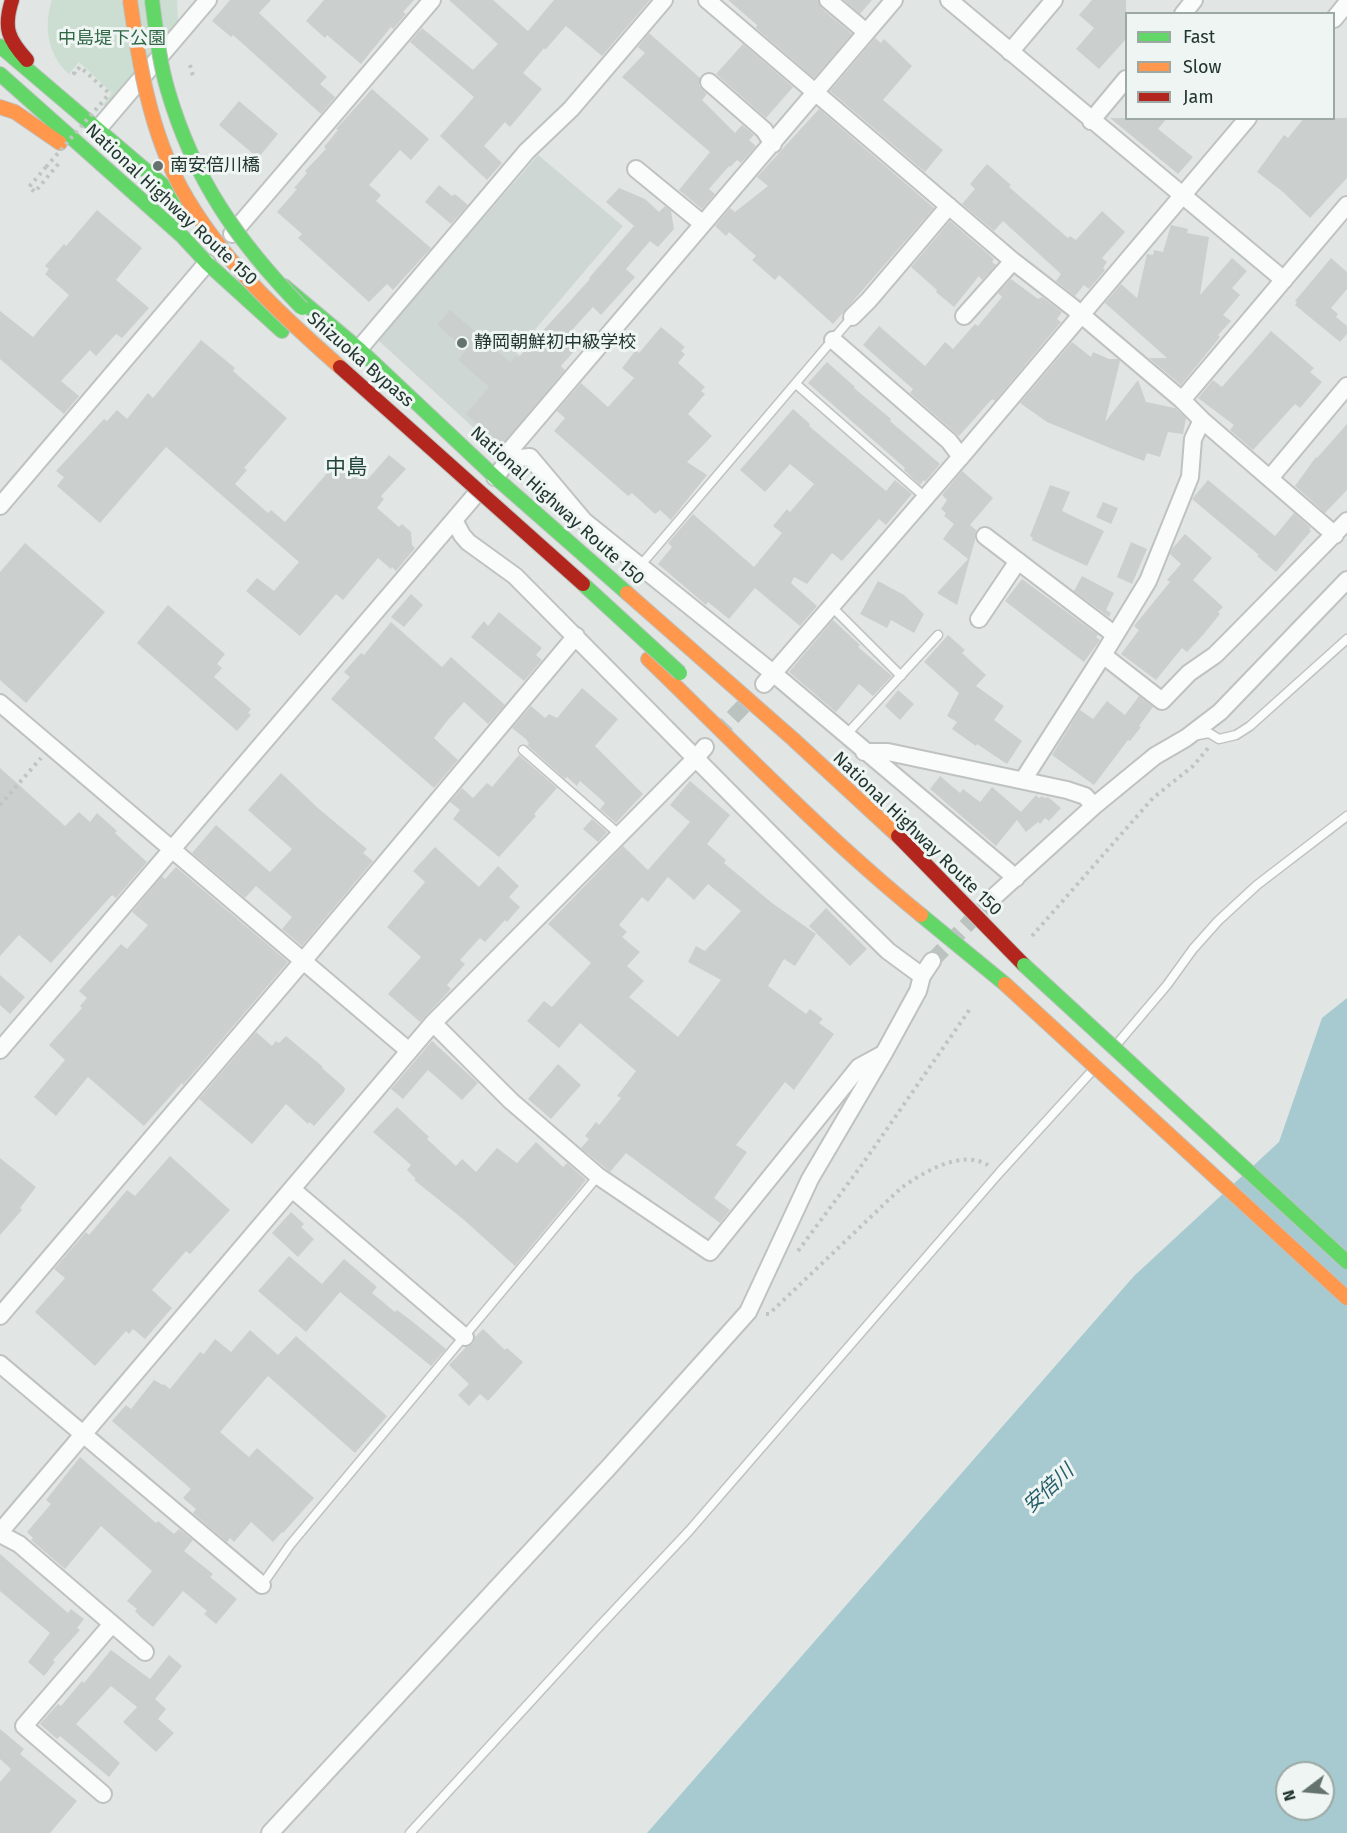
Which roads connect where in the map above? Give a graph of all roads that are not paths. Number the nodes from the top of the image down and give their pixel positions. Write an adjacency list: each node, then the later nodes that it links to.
1 (12, 0): 22 (main road, National Highway Route 150)
2 (130, 0): 69 (main road, Shizuoka Bypass, bridge)
3 (152, 0): 69 (main road, Shizuoka Bypass, bridge)
4 (208, 0): 27 (street)
5 (664, 0): 43 (street)
6 (706, 0): 23 (street)
7 (828, 0): 16 (street)
8 (894, 0): 16 (street)
9 (949, 0): 18 (street)
10 (1054, 0): 18 (street)
11 (1194, 0): 14 (street)
12 (427, 2): 35 (street)
13 (1347, 3): 15 (street)
14 (1185, 12)
15 (1338, 22)
16 (866, 32): 23 (street)
17 (0, 45): 22 (main road, National Highway Route 150)
18 (1010, 52): 26 (street)
19 (0, 74): 34 (main road, National Highway Route 150)
20 (1125, 80): 26 (street)
21 (709, 82): 28 (street)
22 (53, 88): 27 (main road, National Highway Route 150)
23 (815, 94): 28 (street); 32 (street)
24 (0, 107): 34 (main road)
25 (1246, 120): 30 (street)
26 (1091, 121): 30 (street)
27 (98, 129): 35 (main road, National Highway Route 150)
28 (773, 144): 33 (street)
29 (636, 169): 33 (street)
30 (1181, 196): 38 (street); 39 (street)
31 (1347, 205): 38 (street)
32 (949, 206): 36 (street); 41 (street)
33 (702, 224): 49 (street)
34 (182, 236): 37 (main road, National Highway Route 150)
35 (228, 239): 43 (main road, National Highway Route 150)
36 (1013, 261): 39 (street); 40 (street)
37 (207, 263): 52 (main road, National Highway Route 150); 54 (street)
38 (1284, 280): 46 (street)
39 (1080, 315): 46 (street); 48 (street)
40 (964, 316)
41 (852, 317): 42 (lane)
42 (833, 340): 44 (lane); 48 (street)
43 (359, 348): 50 (main road, National Highway Route 150)
44 (796, 384): 53 (lane); 60 (lane)
45 (1347, 386): 51 (street)
46 (1182, 400): 47 (street)
47 (1202, 420): 51 (street); 65 (street)
48 (961, 457): 53 (street)
49 (510, 459): 50 (street); 60 (street)
50 (495, 477): 90 (main road, National Highway Route 150)
51 (1270, 478): 57 (street)
52 (477, 493): 55 (street); 92 (main road, National Highway Route 150)
53 (926, 498): 62 (street)
54 (0, 506)
55 (454, 520): 66 (street); 84 (street)
56 (1347, 521): 57 (street)
57 (1335, 534): 68 (street)
58 (985, 536): 59 (street)
59 (1018, 561): 63 (street); 65 (street)
60 (640, 566): 71 (street)
61 (1347, 580): 75 (street)
62 (832, 607): 70 (lane); 71 (street)
63 (979, 619)
64 (938, 635): 70 (lane)
65 (1114, 635): 68 (street)
66 (576, 636): 78 (street); 88 (street)
67 (1347, 639): 75 (lane)
68 (1103, 656): 79 (street)
69 (684, 669): 72 (main road)
70 (900, 676): 74 (lane)
71 (769, 679): 74 (street)
72 (710, 692)
73 (0, 703): 84 (street)
74 (845, 735): 77 (street)
75 (1186, 738): 81 (street)
76 (524, 750): 83 (lane)
77 (864, 752): 79 (street); 85 (street)
78 (700, 753): 83 (street); 91 (street)
79 (1023, 780): 81 (street)
80 (829, 791): 90 (main road, National Highway Route 150)
81 (1094, 806): 85 (street)
82 (1347, 816): 111 (lane)
83 (620, 835): 93 (street)
84 (172, 850): 88 (street); 94 (street)
85 (1017, 878): 87 (street)
86 (907, 886): 92 (main road, National Highway Route 150)
87 (996, 895)
88 (303, 961): 95 (street); 101 (street)
89 (932, 961): 91 (street)
90 (1024, 965): 99 (main road, National Highway Route 150, bridge)
91 (922, 976): 96 (street)
92 (1005, 984): 100 (main road, National Highway Route 150, bridge)
93 (433, 1023): 95 (street); 97 (street)
94 (0, 1050)
95 (409, 1051): 98 (street)
96 (884, 1053): 97 (street); 110 (street)
97 (598, 1176): 102 (lane)
98 (292, 1189): 102 (street); 104 (street)
99 (1347, 1262)
100 (1347, 1298)
101 (0, 1316)
102 (465, 1337): 106 (lane)
103 (0, 1364): 104 (street)
104 (83, 1434): 105 (street); 106 (street)
105 (0, 1533): 107 (street)
106 (262, 1585)
107 (112, 1624): 108 (street); 109 (street)
108 (145, 1652)
109 (103, 1794)
110 (270, 1833)
111 (410, 1833)

